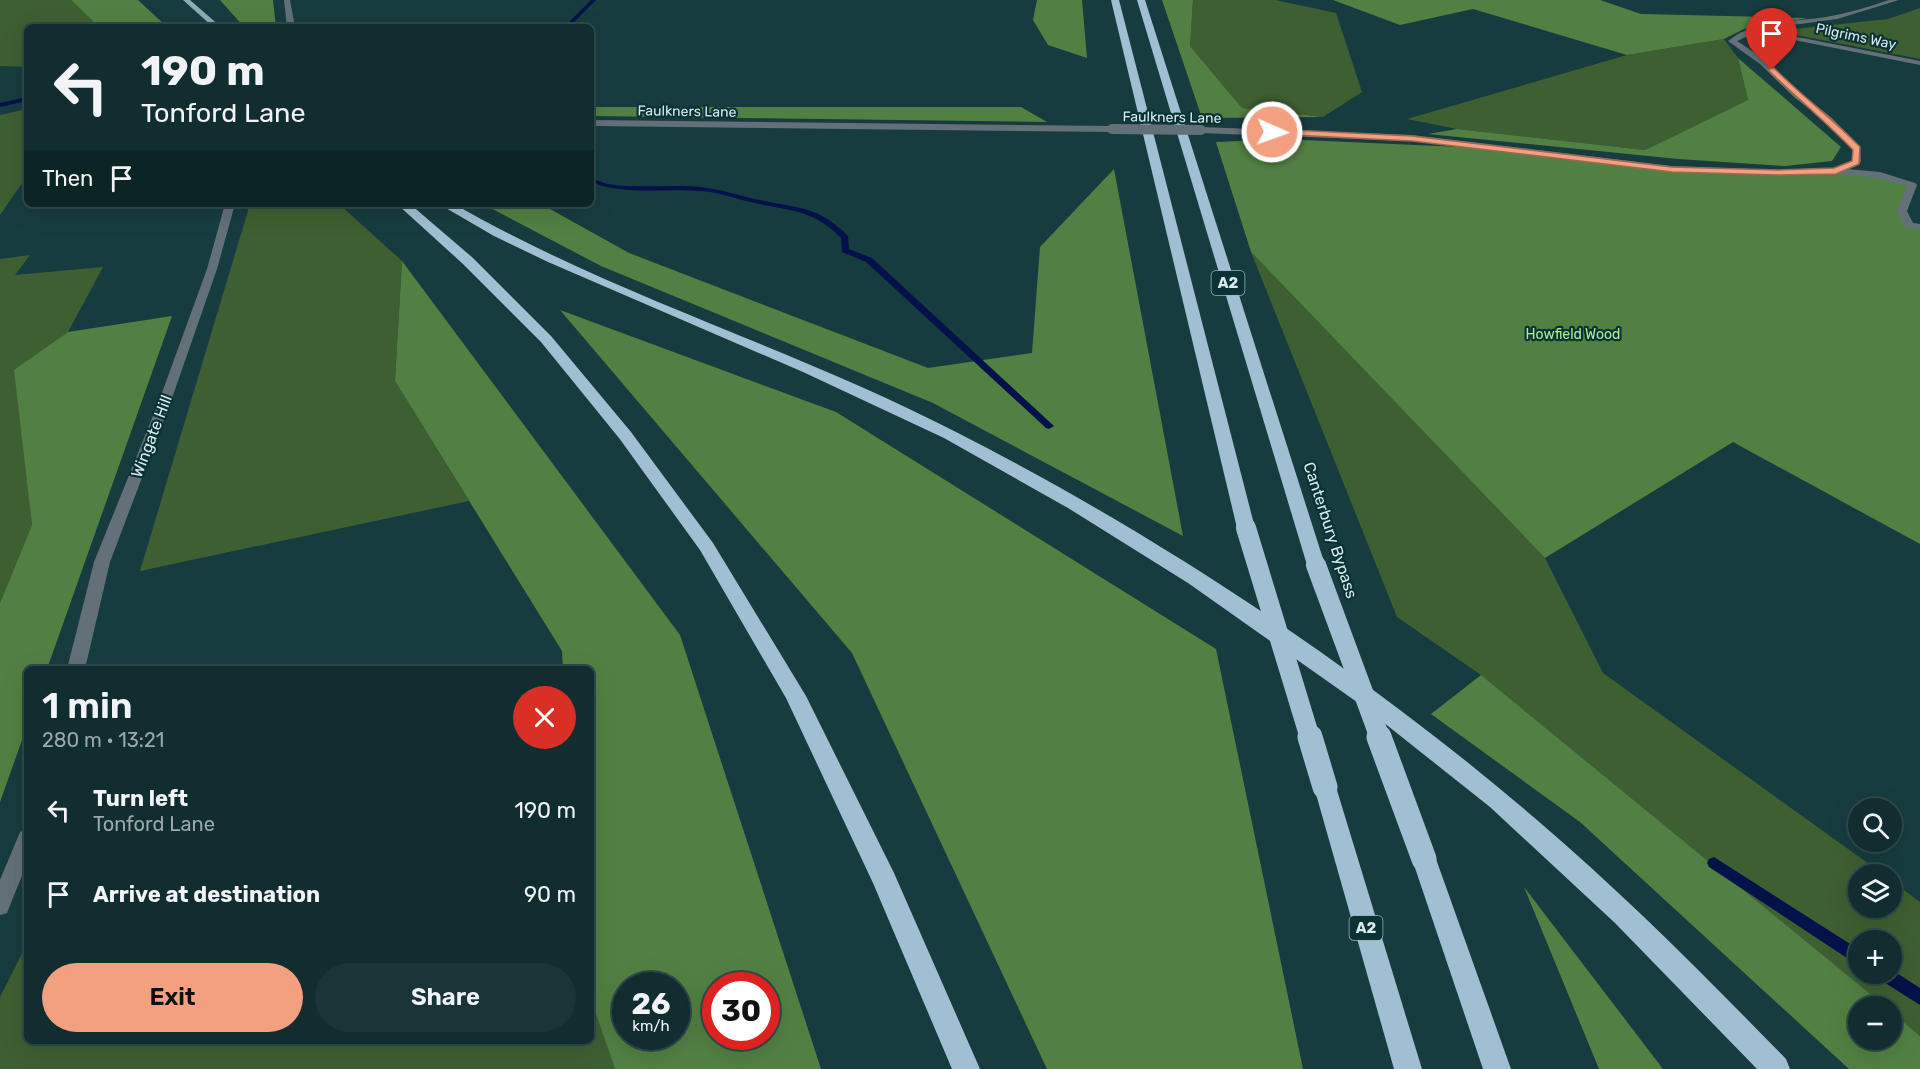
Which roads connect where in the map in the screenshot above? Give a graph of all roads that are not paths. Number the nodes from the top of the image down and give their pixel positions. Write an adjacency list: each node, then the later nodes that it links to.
1 (186, 0): 6 (main road)
2 (287, 0): 7 (street)
3 (1115, 0): 20 (highway, A2, bridge)
4 (1141, 0): 21 (highway, Canterbury Bypass / A2, bridge)
5 (1896, 0): 8 (street)
6 (214, 24)
7 (291, 24)
8 (1752, 31): 9 (street, Pilgrims Way); 11 (street)
9 (1920, 63)
10 (594, 123): 11 (street, Faulkners Lane, bridge)
11 (1836, 171): 15 (street, Faulkners Lane)
12 (229, 207): 16 (street, Wingate Hill)
13 (406, 207): 19 (highway)
14 (451, 207): 22 (highway)
15 (1920, 227)
16 (77, 666)
17 (24, 846): 18 (street)
18 (0, 906)
19 (966, 1069)
20 (1408, 1069)
21 (1497, 1069)
22 (1776, 1069)

